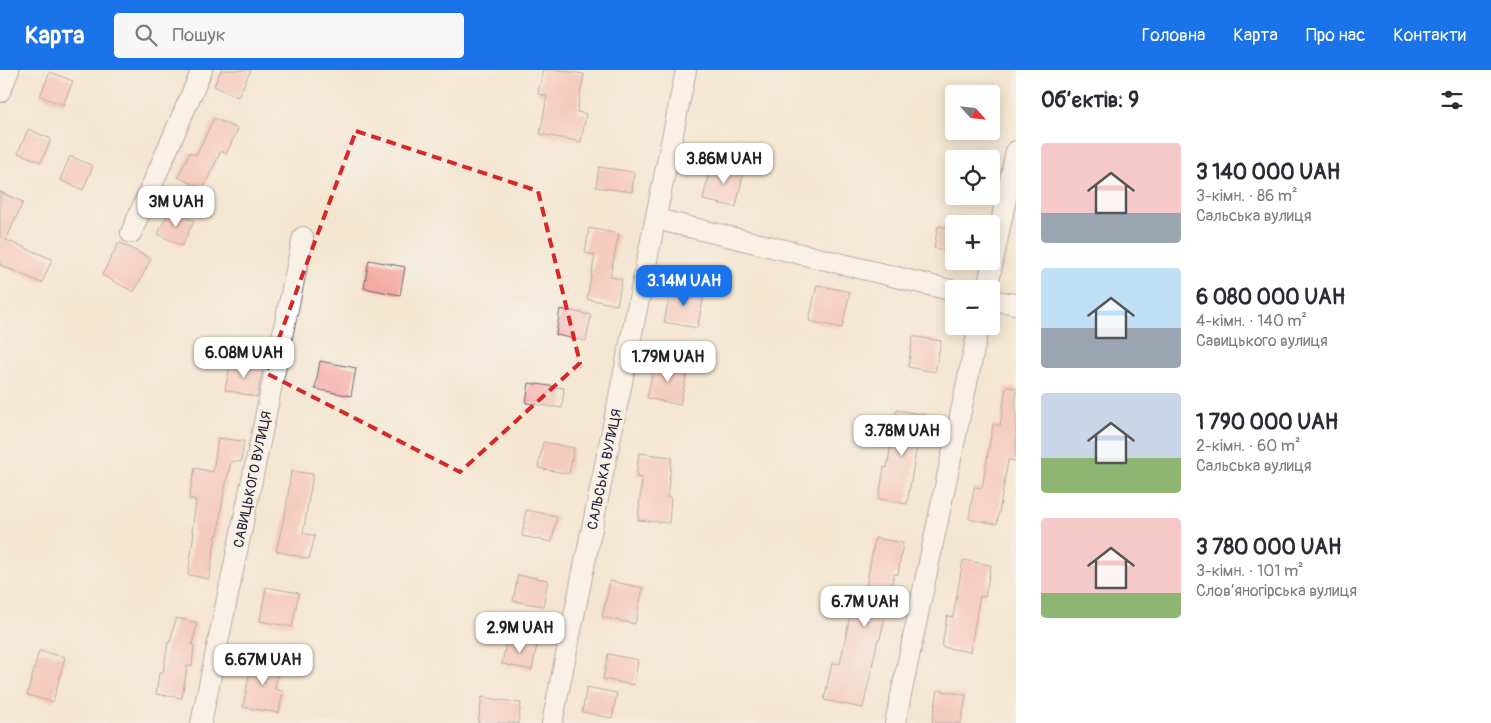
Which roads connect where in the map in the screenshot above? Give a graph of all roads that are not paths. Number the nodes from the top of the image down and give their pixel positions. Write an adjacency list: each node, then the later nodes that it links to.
1 (9, 70): 4 (street)
2 (202, 70): 7 (street)
3 (686, 70): 6 (street, САЛЬСЬКА ВУЛИЦЯ)
4 (0, 92)
5 (1016, 151): 9 (street)
6 (656, 219): 10 (street); 15 (street, САЛЬСЬКА ВУЛИЦЯ)
7 (131, 233)
8 (303, 237): 14 (street, САВИЦЬКОГО ВУЛИЦЯ)
9 (989, 280)
10 (945, 289)
11 (1000, 301): 12 (street)
12 (1016, 304)
13 (977, 335): 16 (street)
14 (200, 723)
15 (552, 723)
16 (895, 723)

